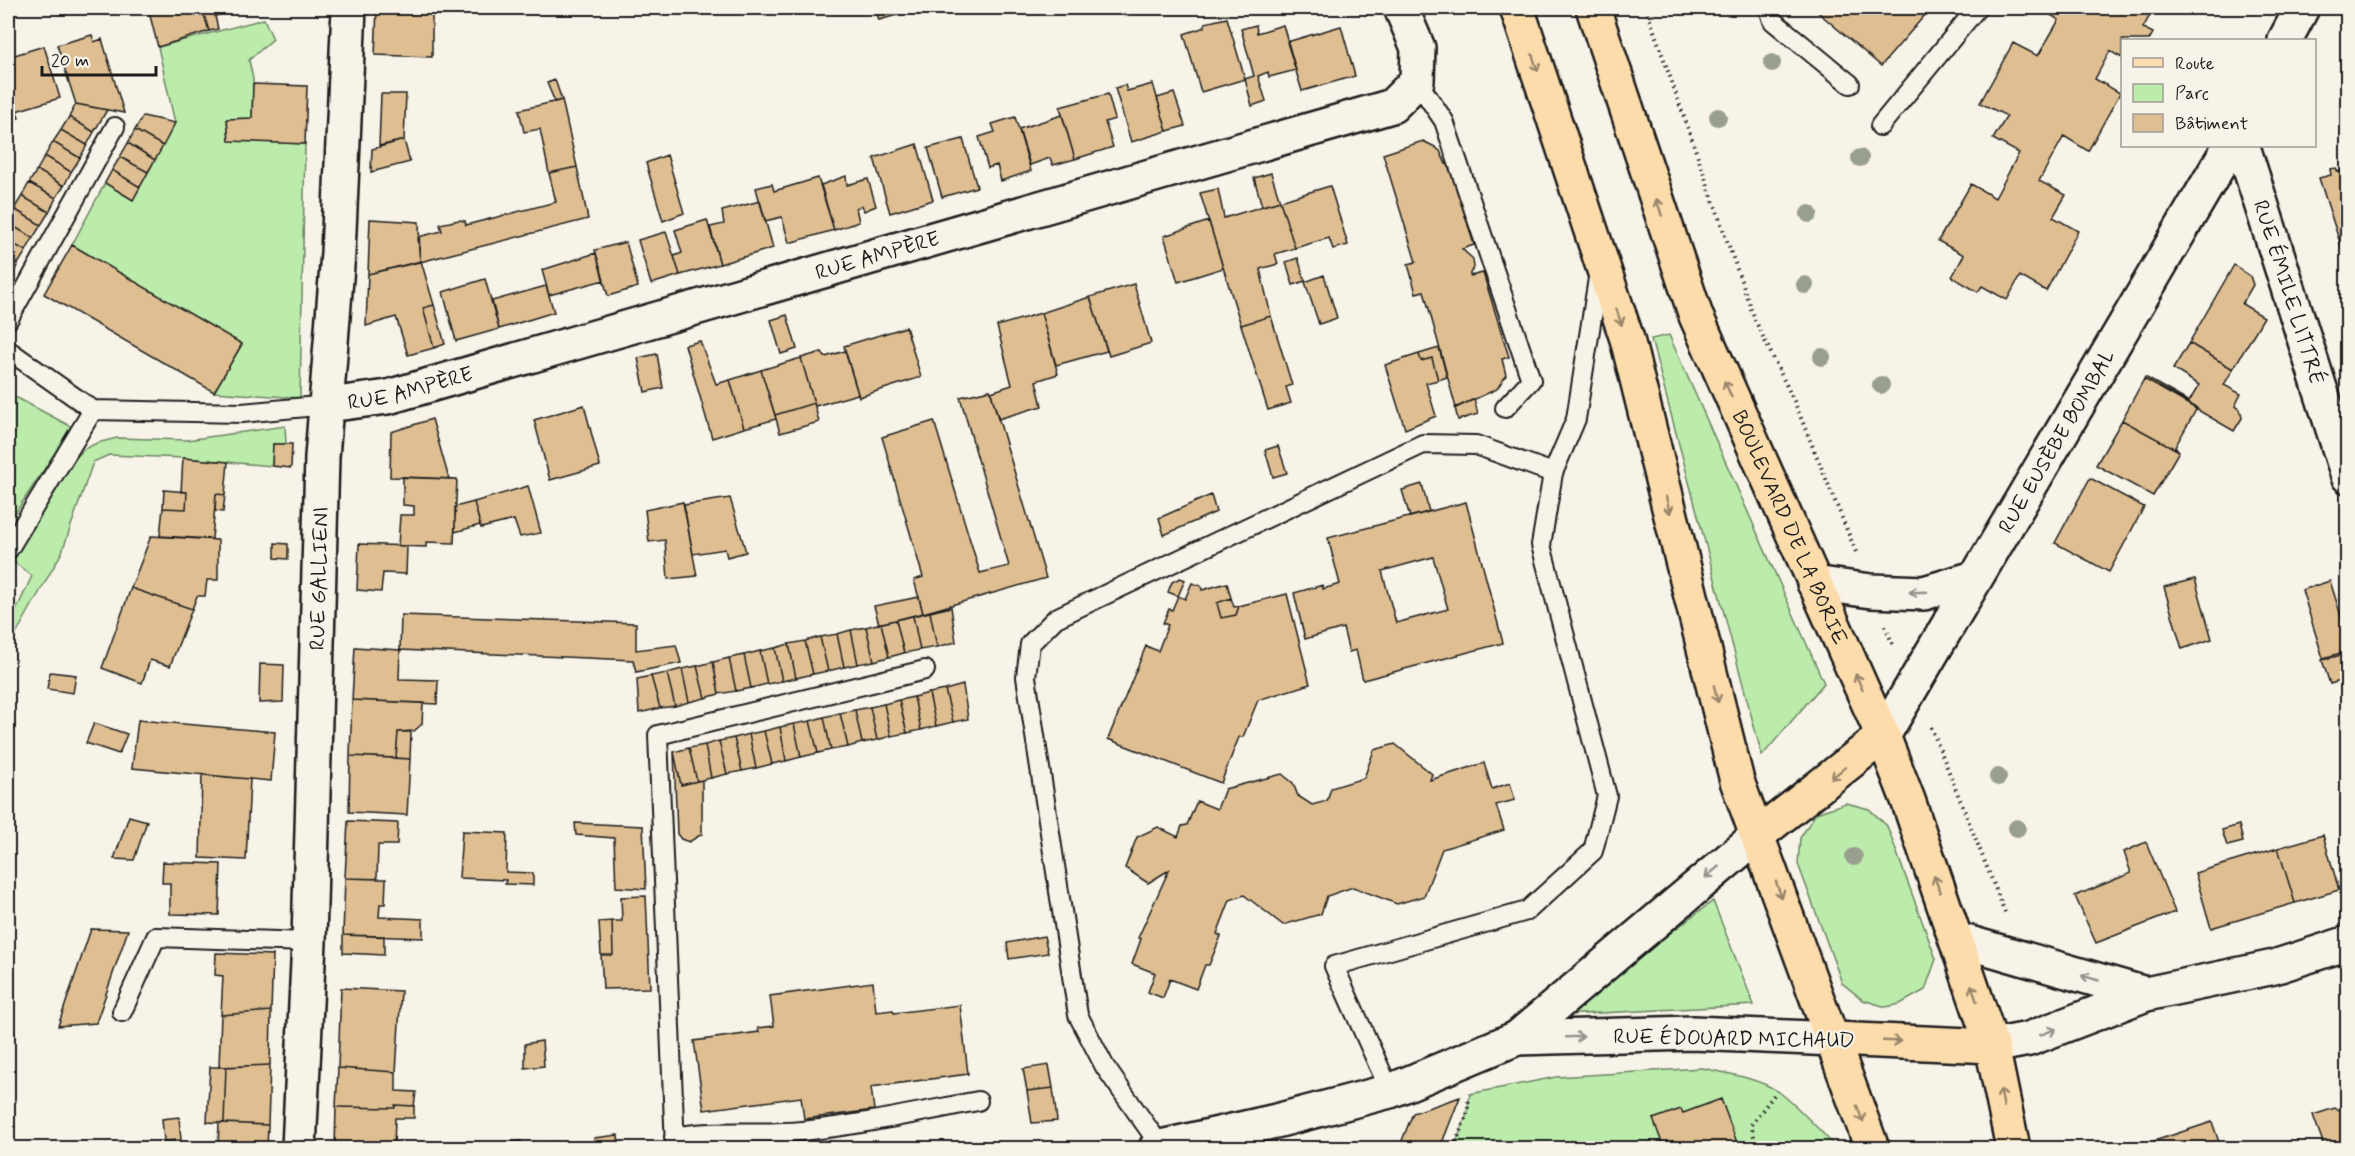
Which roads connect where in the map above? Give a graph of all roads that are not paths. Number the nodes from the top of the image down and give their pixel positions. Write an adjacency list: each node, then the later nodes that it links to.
1 (349, 8): 18 (street, RUE GALLIENI)
2 (1401, 8): 9 (street)
3 (1517, 8): 15 (main road, one-way to 15)
4 (1769, 8): 10 (lane)
5 (1977, 8): 11 (lane)
6 (2302, 8): 8 (street)
7 (1598, 11): 25 (main road, BOULEVARD DE LA BORIE, one-way to 7)
8 (2286, 39)
9 (1417, 81): 18 (street, RUE AMPÈRE); 19 (lane)
10 (1850, 84)
11 (1880, 126)
12 (115, 127): 16 (lane)
13 (2229, 147): 24 (street, RUE EUSÈBE BOMBAL)
14 (2239, 147): 22 (street, RUE ÉMILE LITTRÉ)
15 (1601, 261): 21 (lane); 28 (main road, one-way to 28)
16 (8, 320)
17 (8, 350): 20 (lane)
18 (328, 405): 20 (lane); 30 (street, RUE GALLIENI)
19 (1505, 408)
20 (93, 410): 23 (lane)
21 (1553, 473): 37 (lane); 40 (lane)
22 (2348, 476)
23 (8, 550)
24 (1974, 578): 25 (street, one-way to 25); 27 (street, RUE EUSÈBE BOMBAL)
25 (1814, 583): 27 (main road, BOULEVARD DE LA BORIE, one-way to 25)
26 (925, 670): 39 (lane)
27 (1883, 736): 28 (main road, one-way to 28); 29 (main road, BOULEVARD DE LA BORIE, one-way to 27)
28 (1758, 835): 34 (street, RUE ÉDOUARD MICHAUD, one-way to 34); 35 (main road, one-way to 35)
29 (1956, 939): 32 (street, one-way to 29); 36 (main road, BOULEVARD DE LA BORIE, one-way to 29)
30 (309, 942): 33 (lane); 41 (street, RUE GALLIENI)
31 (2348, 943): 32 (street)
32 (2146, 994): 36 (street, one-way to 32)
33 (122, 1012)
34 (1517, 1038): 35 (street, RUE ÉDOUARD MICHAUD, one-way to 35); 37 (street, RUE ÉDOUARD MICHAUD)
35 (1834, 1039): 36 (main road, RUE ÉDOUARD MICHAUD, one-way to 36); 42 (main road, one-way to 42)
36 (1992, 1046): 43 (main road, BOULEVARD DE LA BORIE, one-way to 36)
37 (1390, 1091): 40 (street, RUE ÉDOUARD MICHAUD)
38 (978, 1101): 39 (lane)
39 (674, 1143)
40 (1159, 1148)
41 (299, 1149)
42 (1872, 1149)
43 (2013, 1149)

